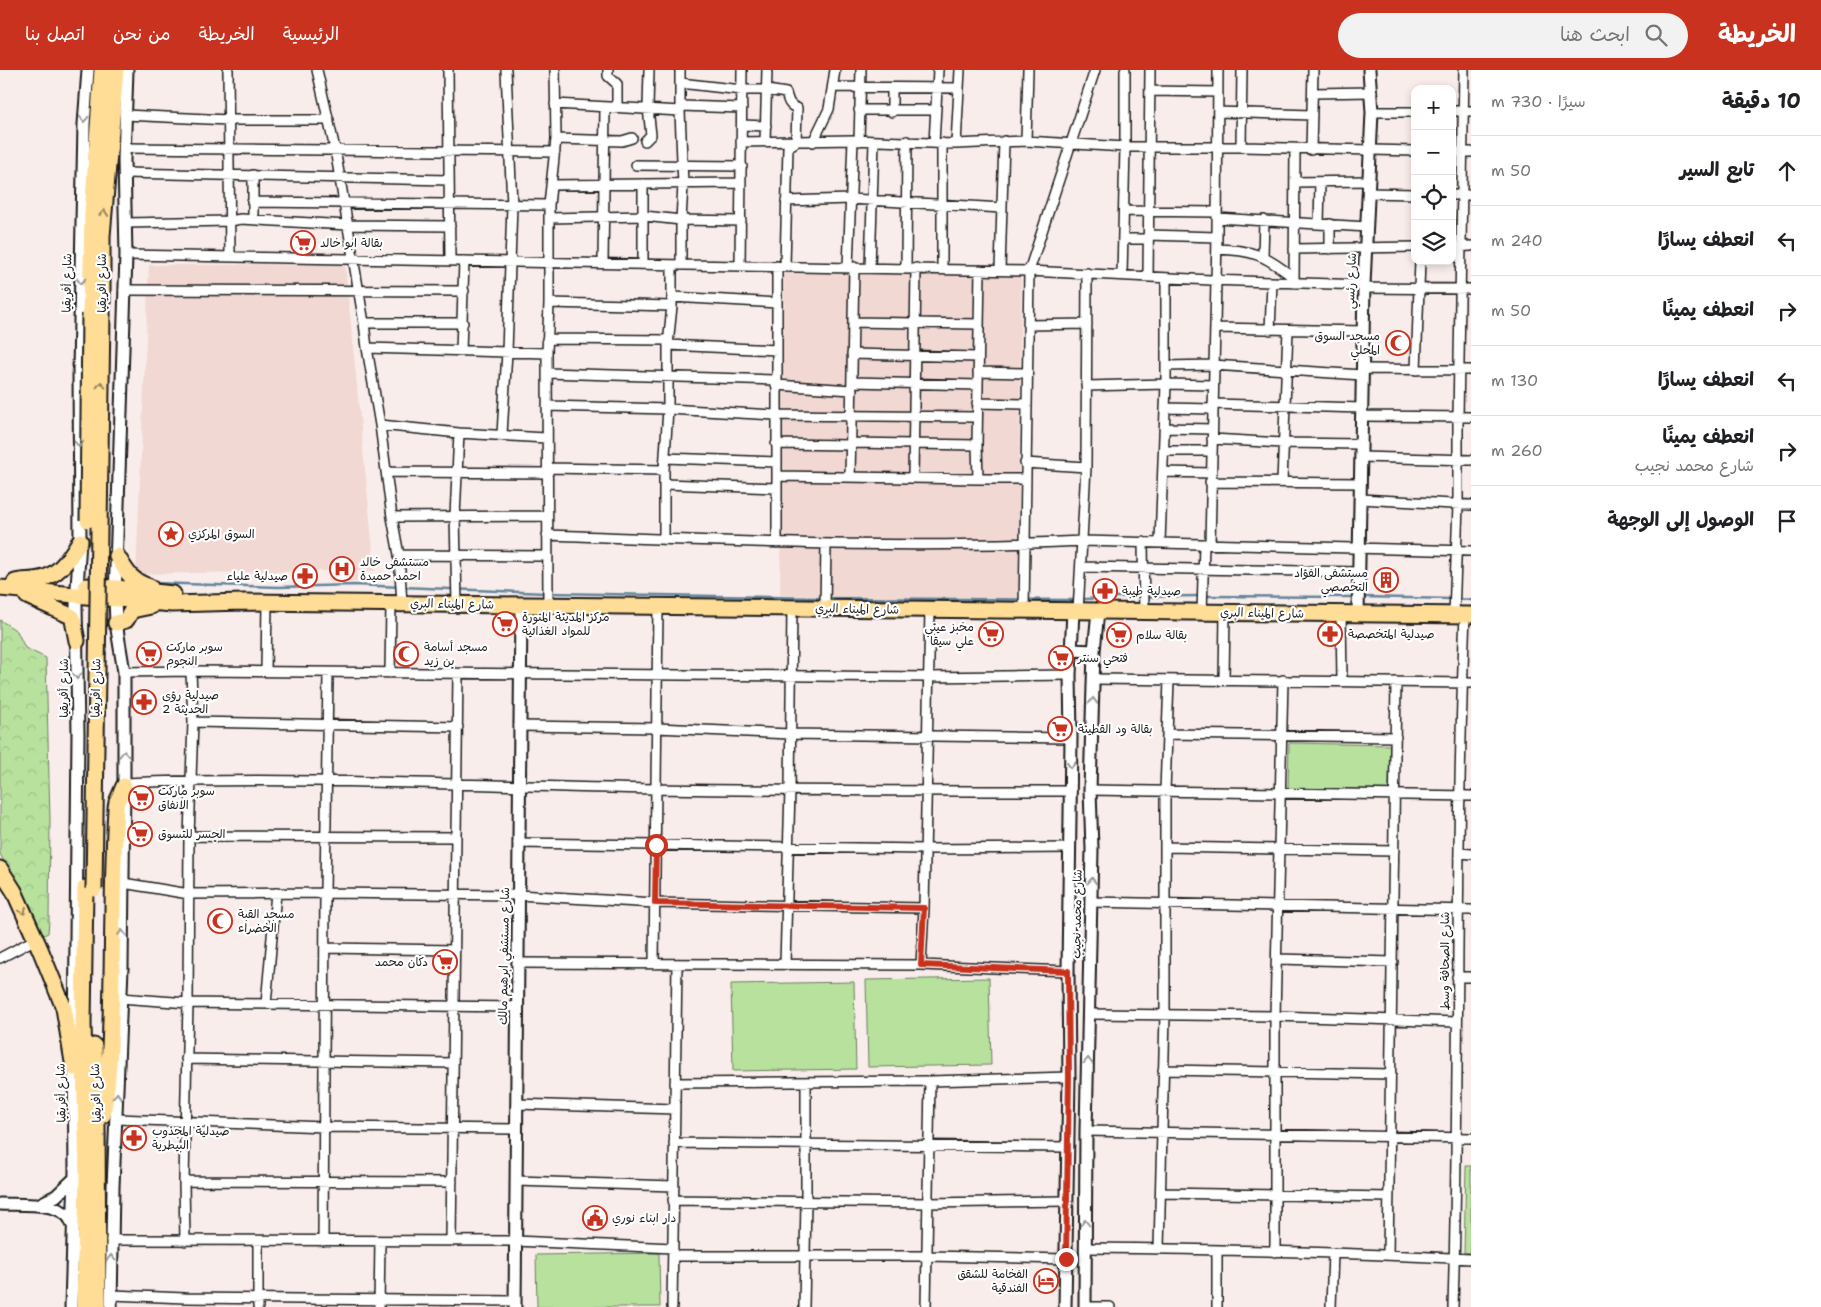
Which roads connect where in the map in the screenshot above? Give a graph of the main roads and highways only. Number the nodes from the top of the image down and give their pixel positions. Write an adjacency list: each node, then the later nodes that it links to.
1 (102, 70): 5 (highway, شارع افريقيا)
2 (124, 71): 3 (highway, شارع افريقيا)
3 (114, 99): 4 (highway); 5 (highway, شارع افريقيا, one-way to 3)
4 (125, 118)
5 (96, 314): 15 (highway, شارع افريقيا, bridge)
6 (80, 541): 8 (highway)
7 (117, 556): 9 (highway)
8 (7, 585): 9 (highway); 12 (highway)
9 (172, 599): 10 (highway, شارع الميناء البري); 11 (highway)
10 (1464, 615)
11 (116, 623)
12 (77, 641)
13 (124, 784): 17 (highway)
14 (0, 869): 16 (highway, one-way to 16)
15 (90, 888): 17 (highway, شارع افريقيا); 18 (highway, شارع افريقيا)
16 (74, 1068)
17 (97, 1146): 19 (highway, شارع افريقيا)
18 (84, 1307)
19 (98, 1307)

